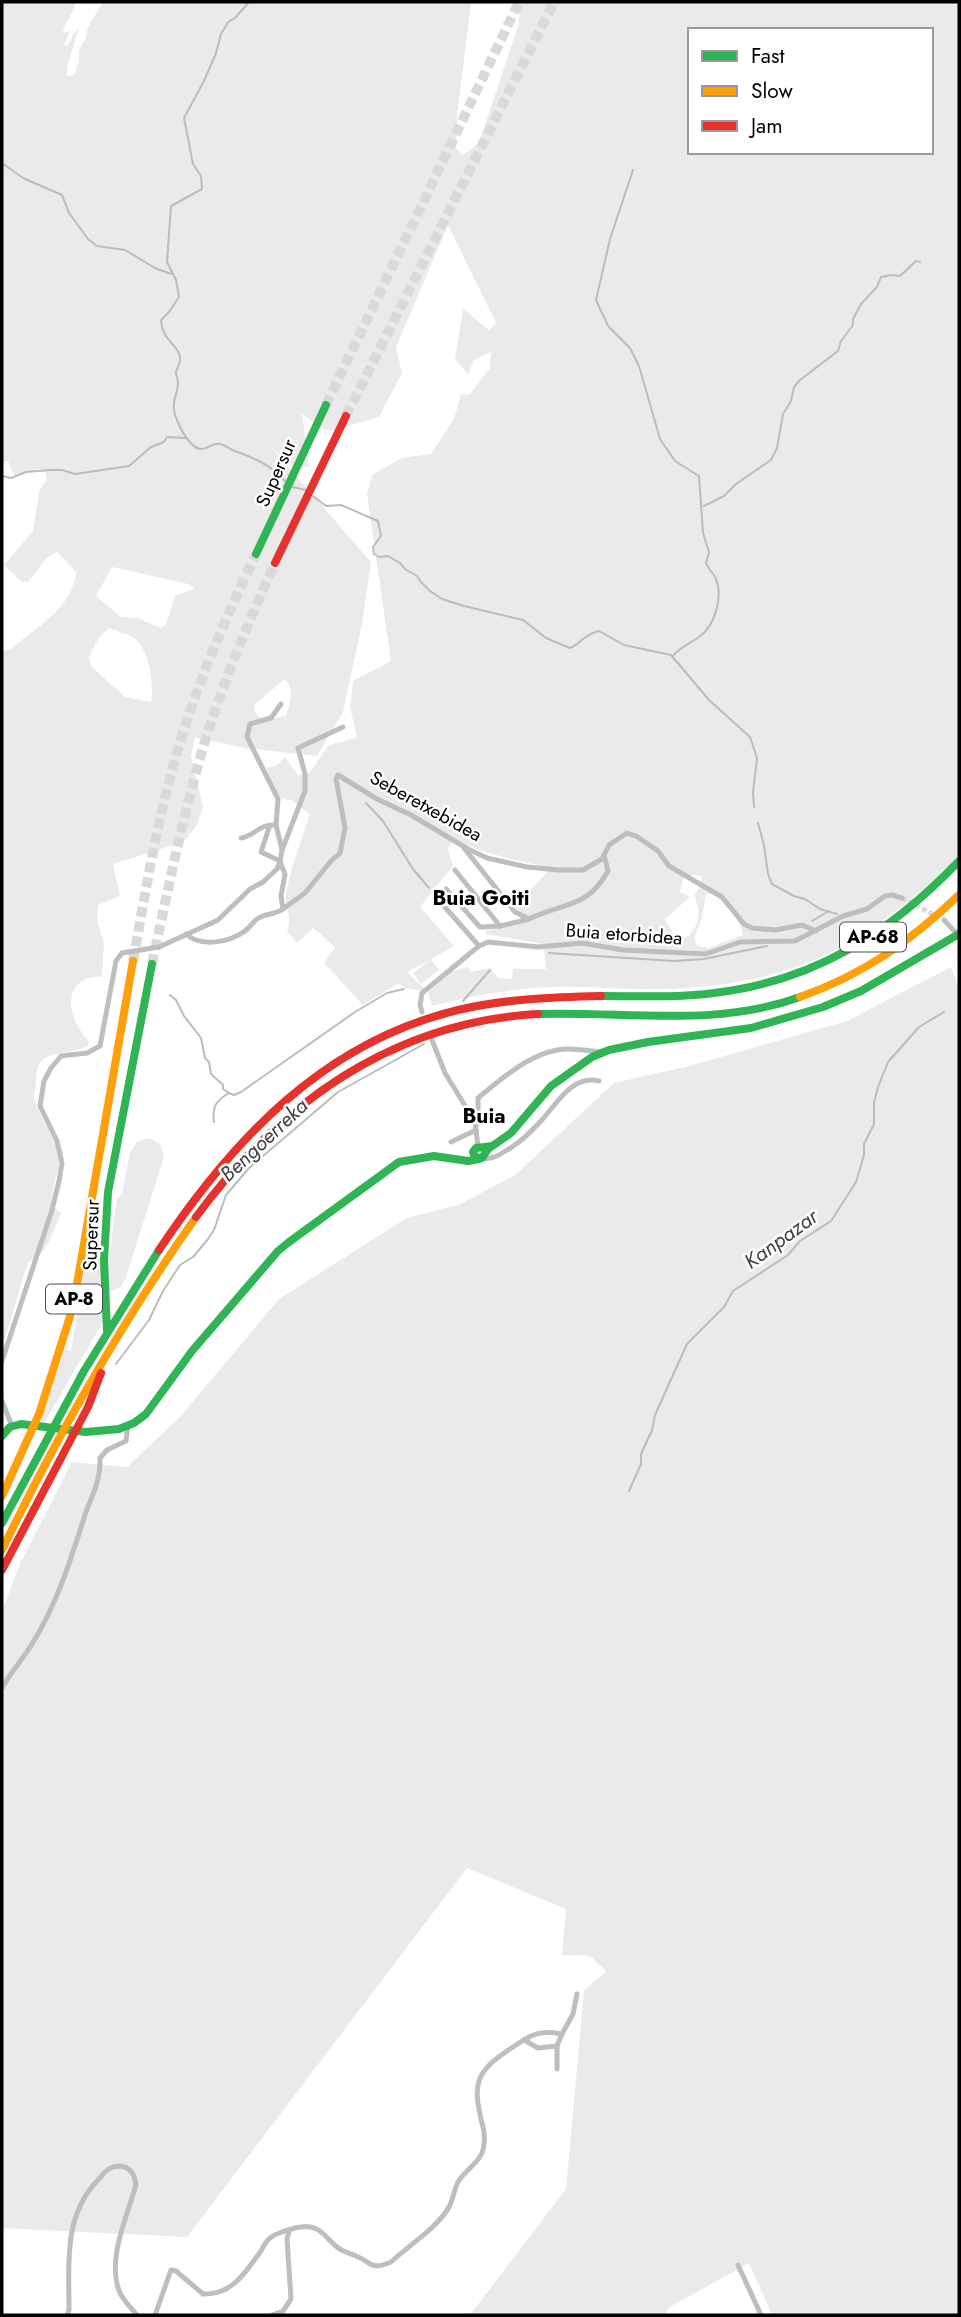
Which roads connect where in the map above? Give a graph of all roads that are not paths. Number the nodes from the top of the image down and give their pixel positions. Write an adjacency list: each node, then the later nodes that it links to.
1 (326, 405): 3 (main road, Supersur)
2 (346, 416): 4 (main road, Supersur)
3 (256, 554)
4 (275, 563)
5 (281, 704): 7 (street)
6 (343, 727): 10 (street)
7 (273, 825): 8 (street); 10 (street); 13 (street)
8 (241, 838)
9 (462, 846): 11 (street, Seberetxebidea); 19 (street, Seberetxebidea); 20 (street)
10 (282, 850): 13 (street)
11 (604, 855): 20 (street); 24 (street, Seberetxebidea)
12 (959, 861): 46 (main road, AP-68)
13 (280, 862): 19 (street); 25 (street)
14 (455, 870): 22 (street)
15 (446, 889): 23 (street)
16 (959, 895): 47 (main road, AP-68)
17 (437, 898): 27 (street)
18 (902, 898): 24 (street, Buia etorbidea)
19 (283, 909): 25 (street, Seberetxebidea)
20 (529, 919): 22 (street)
21 (944, 919): 26 (street)
22 (500, 926): 23 (street)
23 (480, 928): 27 (street)
24 (816, 931): 27 (street, Buia etorbidea)
25 (186, 934): 39 (street)
26 (958, 935): 33 (main road)
27 (483, 944): 30 (street)
28 (133, 961): 45 (main road, Supersur / AP-8)
29 (152, 964): 48 (main road, Supersur / AP-8)
30 (422, 1013)
31 (432, 1040): 36 (street)
32 (582, 1051): 33 (street); 34 (street); 36 (street)
33 (605, 1052): 34 (main road)
34 (588, 1059): 38 (main road)
35 (599, 1081): 38 (street)
36 (476, 1128): 37 (street); 38 (street)
37 (451, 1142)
38 (480, 1153): 43 (main road)
39 (4, 1347): 40 (street)
40 (2, 1362)
41 (2, 1401): 42 (street)
42 (16, 1425): 43 (main road); 44 (main road)
43 (128, 1426): 49 (street)
44 (2, 1436)
45 (2, 1496)
46 (2, 1523)
47 (2, 1550)
48 (2, 1570)
49 (2, 1688)
50 (577, 1994): 51 (street)
51 (562, 2034): 52 (street); 53 (street)
52 (524, 2040): 53 (street); 55 (street)
53 (557, 2046): 54 (street)
54 (557, 2069)
55 (289, 2231): 59 (street); 60 (street)
56 (738, 2265): 61 (street)
57 (67, 2315): 58 (street)
58 (137, 2315)
59 (155, 2315)
60 (272, 2315)
61 (761, 2315)

